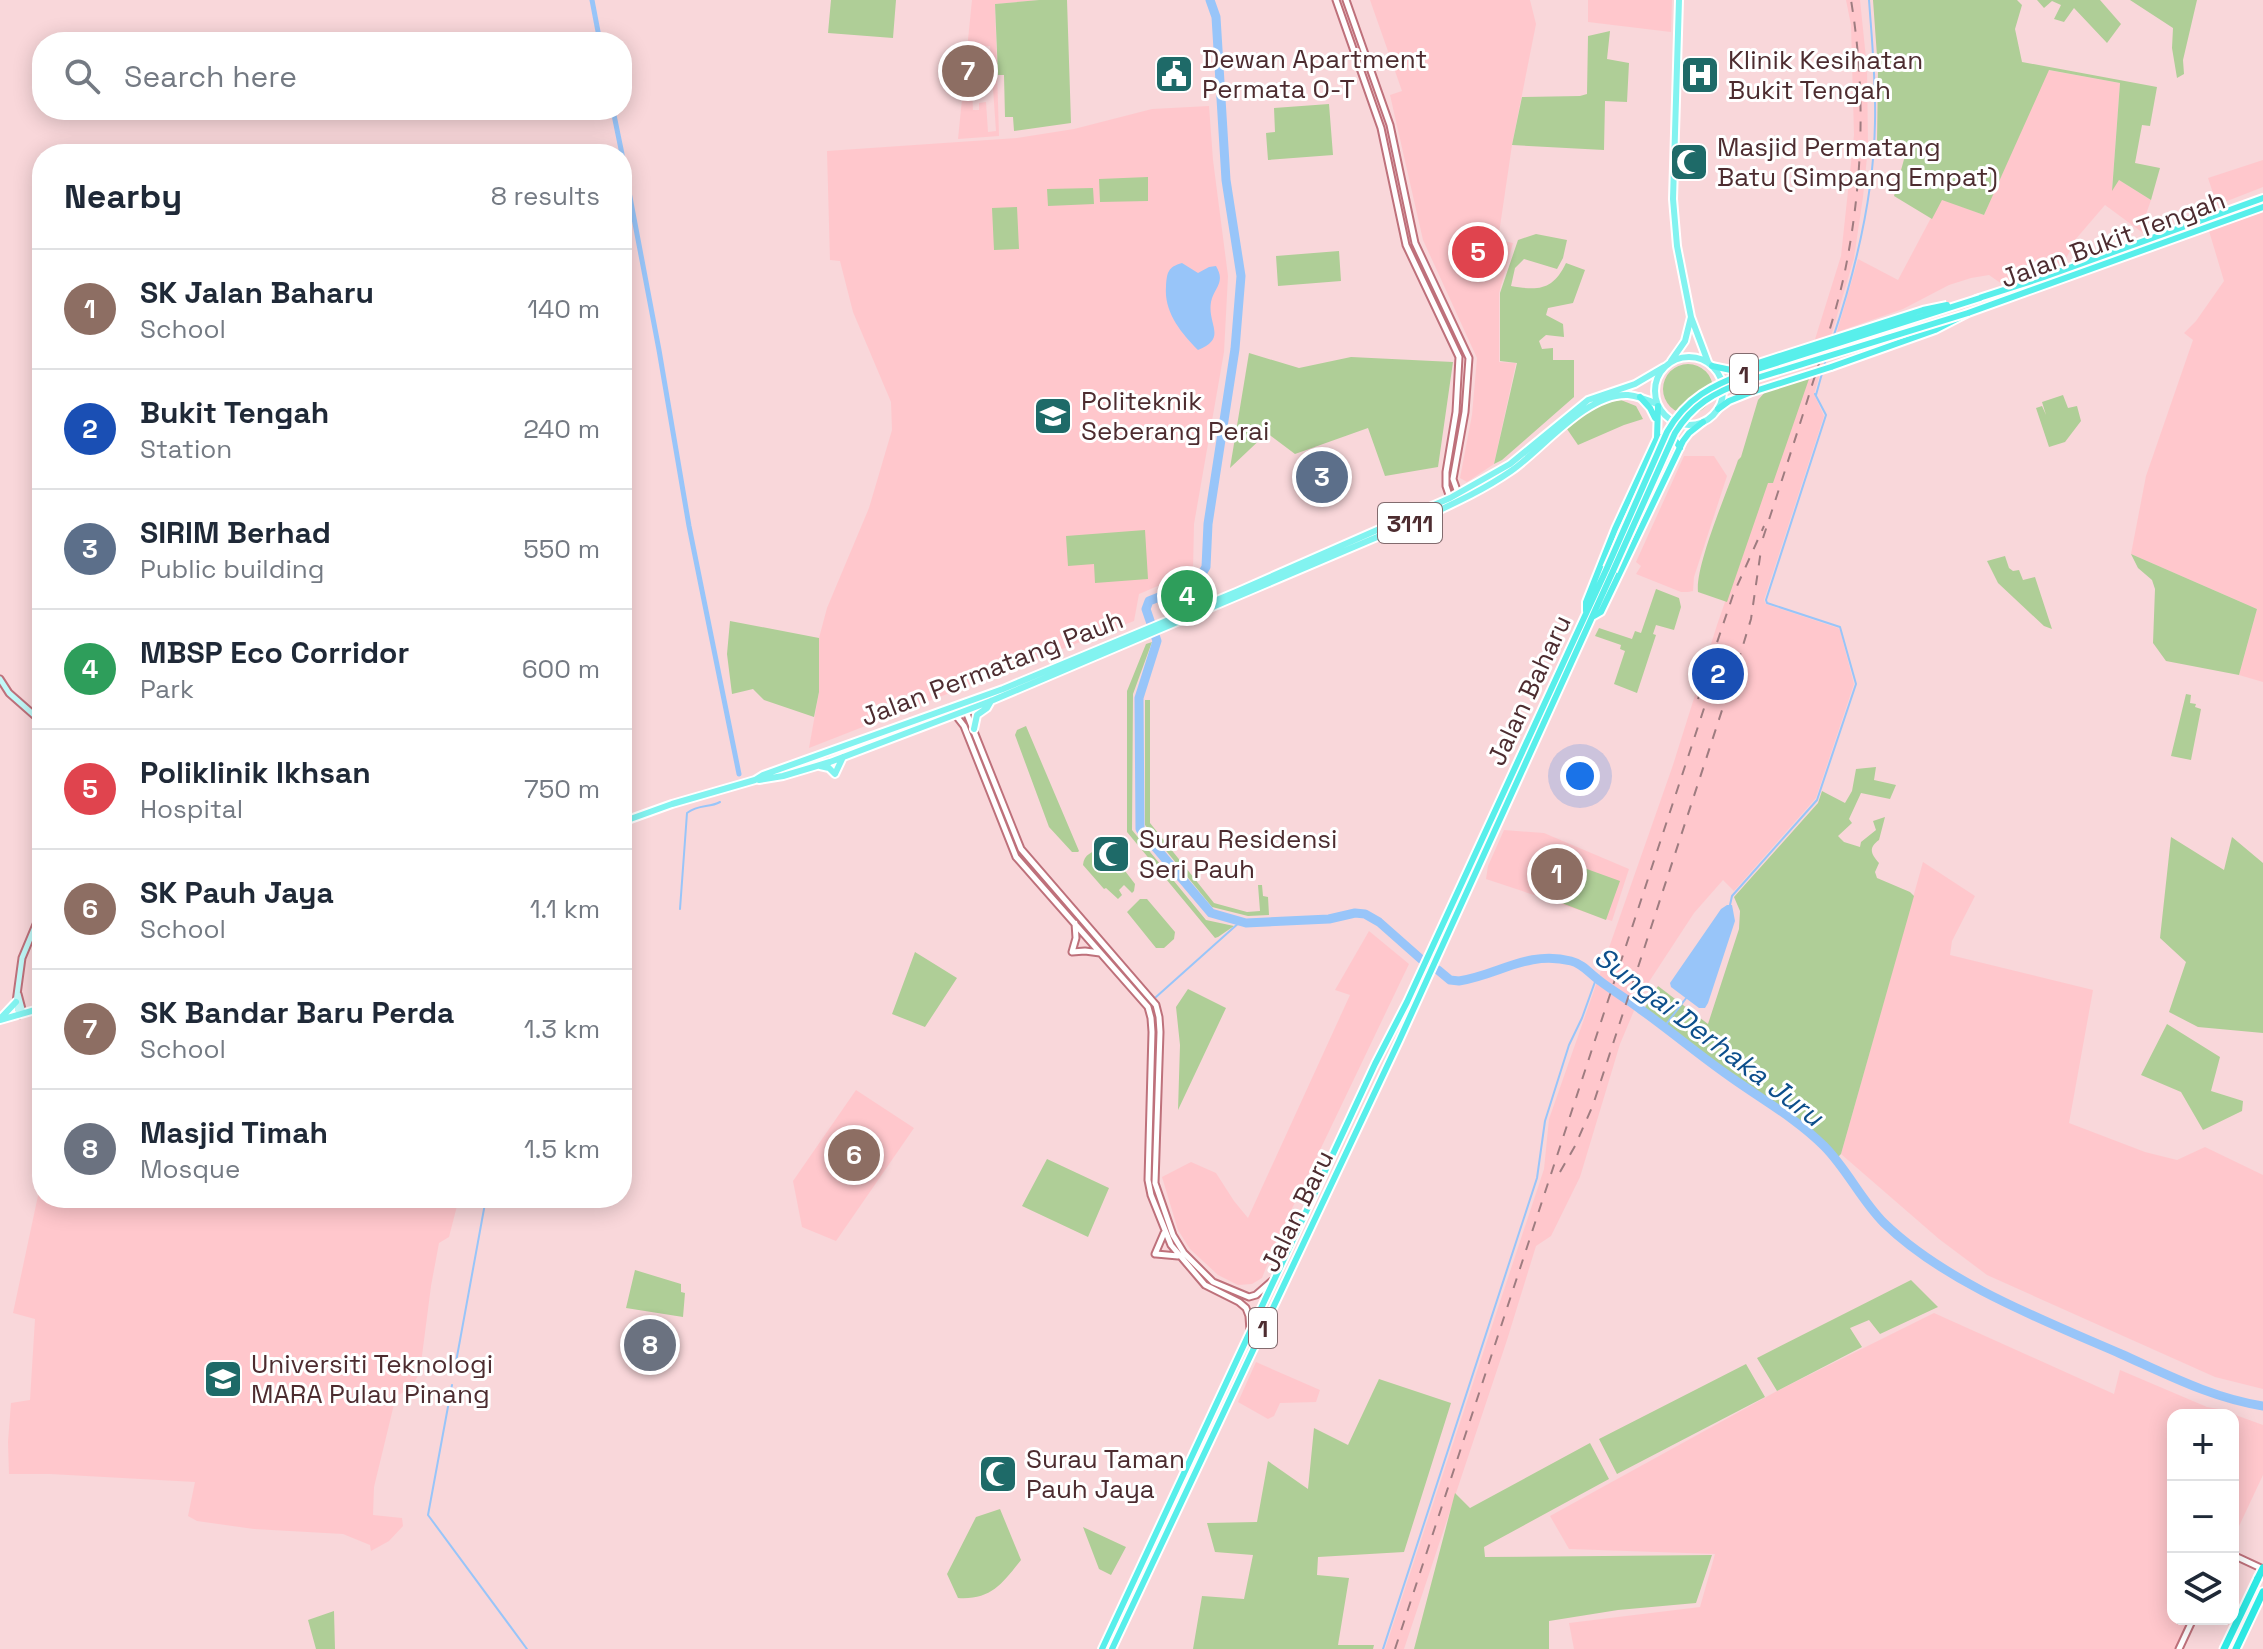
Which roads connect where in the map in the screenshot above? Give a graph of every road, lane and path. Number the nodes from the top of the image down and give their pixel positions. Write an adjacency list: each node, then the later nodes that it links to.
1 (1336, 0): 20 (street)
2 (1346, 0): 19 (street)
3 (1679, 0): 9 (main road)
4 (2263, 198): 6 (highway, Jalan Bukit Tengah / 1)
5 (2263, 207): 7 (highway, Jalan Bukit Tengah / 1)
6 (1980, 298): 11 (highway, bridge); 21 (highway, Jalan Baharu / 1, bridge)
7 (1976, 310): 8 (highway, Jalan Baharu / 1, bridge)
8 (1968, 313): 15 (highway, bridge); 21 (highway, Jalan Baharu / 1, bridge)
9 (1691, 317): 10 (main road); 11 (main road)
10 (1671, 361): 11 (main road); 12 (main road)
11 (1710, 364): 15 (main road)
12 (1664, 367): 14 (main road); 19 (main road, Jalan Permatang Pauh / 3111)
13 (1640, 397): 14 (main road, Jalan Permatang Pauh / 3111); 17 (highway); 23 (main road, Jalan Permatang Pauh / 3111)
14 (1658, 405): 16 (main road); 17 (highway)
15 (1718, 409): 16 (main road)
16 (1703, 422): 18 (highway)
17 (1657, 434): 18 (highway); 22 (highway)
18 (1680, 448): 22 (highway)
19 (1458, 494): 20 (main road, Jalan Permatang Pauh / 3111)
20 (1450, 498): 23 (main road, Jalan Permatang Pauh / 3111)
21 (1610, 569): 22 (highway, Jalan Baharu / 1)
22 (1589, 616): 41 (highway, Jalan Baharu / 1)
23 (1163, 626): 24 (main road, Jalan Permatang Pauh / 3111)
24 (1140, 635): 26 (main road, Jalan Permatang Pauh / 3111); 27 (main road, Jalan Permatang Pauh / 3111)
25 (0, 679): 29 (main road)
26 (991, 701): 27 (main road, Jalan Permatang Pauh / 3111); 31 (main road)
27 (965, 707): 28 (main road, Jalan Permatang Pauh / 3111); 30 (main road, Jalan Permatang Pauh / 3111); 31 (street)
28 (950, 708): 30 (street); 34 (main road, Jalan Permatang Pauh / 3111)
29 (32, 713)
30 (956, 714): 32 (main road, Jalan Permatang Pauh / 3111); 36 (street)
31 (974, 729): 47 (street)
32 (843, 757): 33 (main road, Jalan Permatang Pauh / 3111); 33 (main road)
33 (817, 766): 34 (main road, Jalan Permatang Pauh / 3111)
34 (755, 780): 35 (main road, Jalan Permatang Pauh / 3111)
35 (632, 818)
36 (1074, 922): 38 (street); 38 (street)
37 (32, 934): 39 (main road)
38 (1101, 954): 45 (street)
39 (18, 993): 40 (main road); 43 (main road)
40 (16, 1002): 43 (main road); 44 (main road)
41 (1410, 1004): 47 (highway, Jalan Baharu / 1); 54 (highway, Jalan Baru / 1)
42 (32, 1011): 43 (main road)
43 (21, 1014): 44 (main road)
44 (0, 1020)
45 (1164, 1230): 46 (street); 46 (street)
46 (1180, 1257): 48 (street)
47 (1276, 1278): 48 (highway, Jalan Baru / 1)
48 (1250, 1333): 53 (highway, Jalan Baru / 1)
49 (2239, 1558): 50 (street)
50 (2263, 1569): 56 (highway, bridge)
51 (2263, 1592): 57 (highway)
52 (2190, 1625): 55 (street)
53 (1102, 1649)
54 (1112, 1649)
55 (2179, 1649)
56 (2224, 1649)
57 (2236, 1649)

